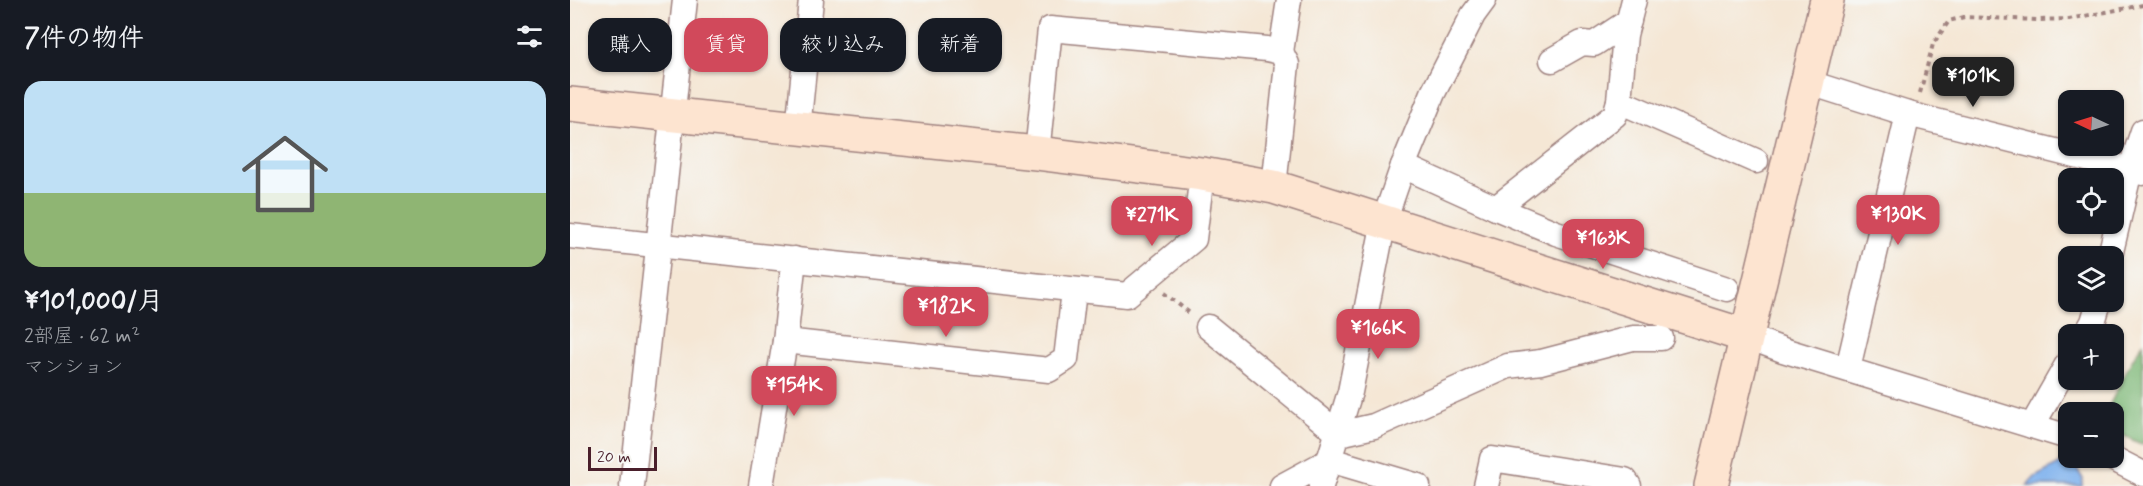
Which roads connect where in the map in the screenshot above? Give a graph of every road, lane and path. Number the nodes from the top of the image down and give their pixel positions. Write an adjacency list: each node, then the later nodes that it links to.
1 (685, 0): 13 (street)
2 (811, 0): 15 (street)
3 (1289, 0): 8 (street)
4 (1484, 0): 19 (street)
5 (1827, 0): 10 (street)
6 (2143, 5): 14 (path)
7 (1631, 10): 9 (street); 11 (street)
8 (1281, 52): 17 (street); 22 (street)
9 (1552, 60)
10 (1807, 82): 14 (street); 33 (street)
11 (1619, 101): 18 (street); 23 (street)
12 (570, 104): 13 (street)
13 (672, 114): 15 (street); 26 (street)
14 (1911, 114): 20 (street); 36 (street)
15 (798, 129): 17 (street)
16 (2143, 131): 20 (street)
17 (1037, 153): 21 (street)
18 (1756, 160)
19 (1403, 166): 23 (street); 24 (street)
20 (2136, 171): 27 (street)
21 (1202, 174): 22 (street); 29 (street)
22 (1274, 187): 24 (street)
23 (1496, 208): 30 (street)
24 (1384, 221): 33 (street); 39 (street)
25 (570, 236): 26 (street)
26 (657, 245): 28 (street); 44 (street)
27 (2113, 246)
28 (794, 259): 31 (street); 35 (street)
29 (1147, 280): 31 (street); 32 (path)
30 (1726, 288)
31 (1074, 291): 35 (street)
32 (1208, 327): 39 (street)
33 (1746, 336): 36 (street); 51 (street)
34 (1661, 338): 39 (street)
35 (785, 340): 45 (street)
36 (1848, 368): 38 (street)
37 (2058, 380): 38 (street)
38 (2031, 426): 40 (street)
39 (1339, 434): 41 (street)
40 (2058, 434)
41 (1330, 460): 46 (street); 47 (street); 48 (street)
42 (2124, 464): 43 (street)
43 (2143, 474)
44 (633, 486)
45 (761, 486)
46 (1282, 486)
47 (1321, 486)
48 (1418, 486)
49 (1486, 486): 50 (street)
50 (1629, 486)
51 (1711, 486)

